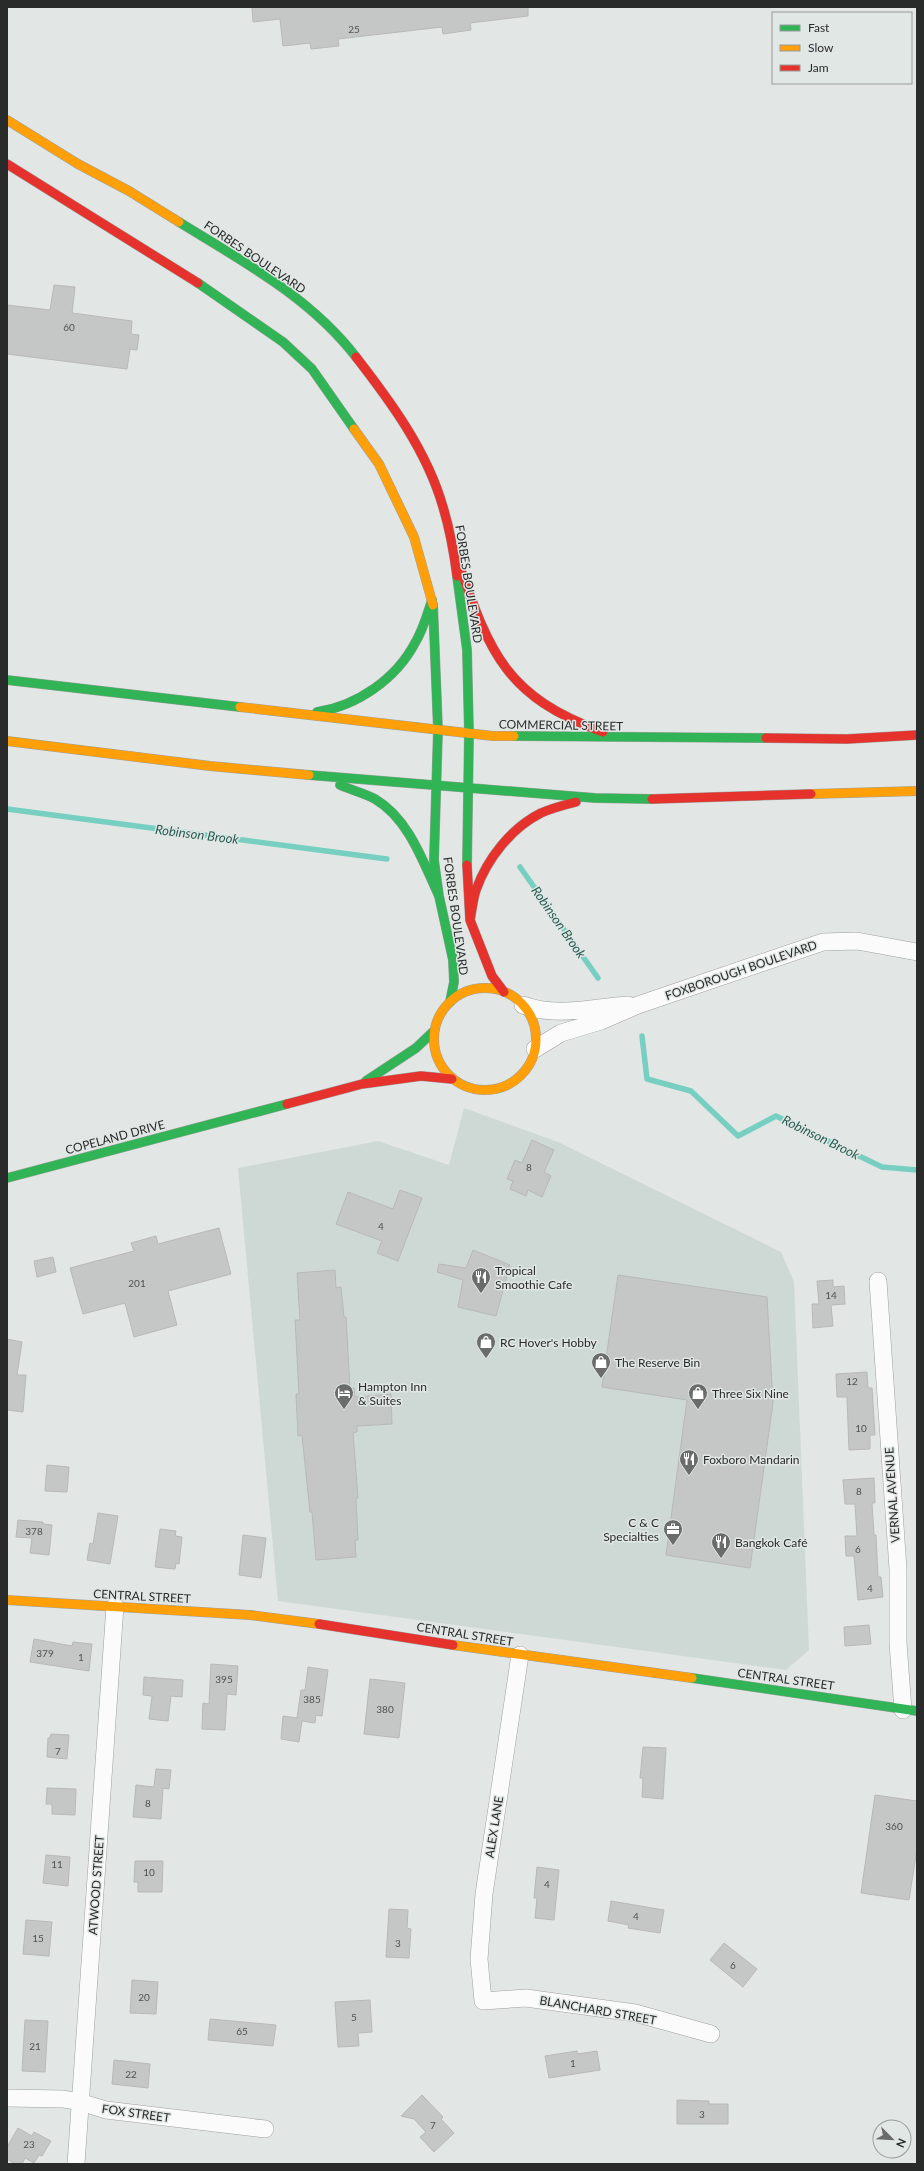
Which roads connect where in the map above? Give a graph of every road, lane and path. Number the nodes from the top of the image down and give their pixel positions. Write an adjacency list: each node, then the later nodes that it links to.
1 (7, 120): 3 (main road, FORBES BOULEVARD)
2 (7, 164): 4 (main road, FORBES BOULEVARD)
3 (453, 548): 8 (main road, FORBES BOULEVARD); 10 (main road)
4 (432, 600): 6 (main road); 7 (main road, FORBES BOULEVARD)
5 (7, 680): 6 (main road, COMMERCIAL STREET)
6 (288, 713): 7 (main road, COMMERCIAL STREET)
7 (438, 730): 8 (main road, COMMERCIAL STREET); 13 (main road, FORBES BOULEVARD)
8 (469, 734): 10 (main road, COMMERCIAL STREET); 14 (main road, FORBES BOULEVARD)
9 (917, 735): 10 (main road, COMMERCIAL STREET)
10 (615, 737)
11 (7, 741): 12 (main road)
12 (321, 776): 13 (main road); 17 (main road)
13 (437, 786): 14 (main road); 17 (main road, FORBES BOULEVARD)
14 (467, 788): 16 (main road); 18 (main road, FORBES BOULEVARD)
15 (917, 791): 16 (main road)
16 (595, 798): 18 (main road)
17 (439, 896): 21 (main road, FORBES BOULEVARD)
18 (470, 920): 20 (main road, FORBES BOULEVARD)
19 (917, 952): 23 (street, FOXBOROUGH BOULEVARD)
20 (504, 992): 21 (main road, FOXBOROUGH BOULEVARD); 22 (main road, FOXBOROUGH BOULEVARD)
21 (450, 1002): 24 (main road, FOXBOROUGH BOULEVARD)
22 (523, 1005): 23 (street, FOXBOROUGH BOULEVARD); 25 (main road, FOXBOROUGH BOULEVARD)
23 (638, 1005): 25 (street, FOXBOROUGH BOULEVARD)
24 (434, 1031): 26 (main road, FOXBOROUGH BOULEVARD); 27 (main road, FOXBOROUGH BOULEVARD)
25 (535, 1049): 26 (main road, FOXBOROUGH BOULEVARD)
26 (452, 1079): 27 (main road, FOXBOROUGH BOULEVARD)
27 (362, 1084): 28 (main road, FOXBOROUGH BOULEVARD)
28 (228, 1120): 29 (main road, COPELAND DRIVE)
29 (7, 1178)
30 (878, 1281): 34 (street, VERNAL AVENUE)
31 (7, 1600): 32 (main road, CENTRAL STREET)
32 (115, 1606): 33 (main road, CENTRAL STREET); 38 (street, ATWOOD STREET)
33 (520, 1655): 34 (main road, CENTRAL STREET); 35 (street, ALEX LANE)
34 (910, 1711)
35 (482, 2001): 36 (street, BLANCHARD STREET)
36 (711, 2034)
37 (7, 2098): 38 (street, FOX STREET)
38 (80, 2102): 39 (street, FOX STREET); 40 (street, ATWOOD STREET)
39 (265, 2129)
40 (76, 2164)

